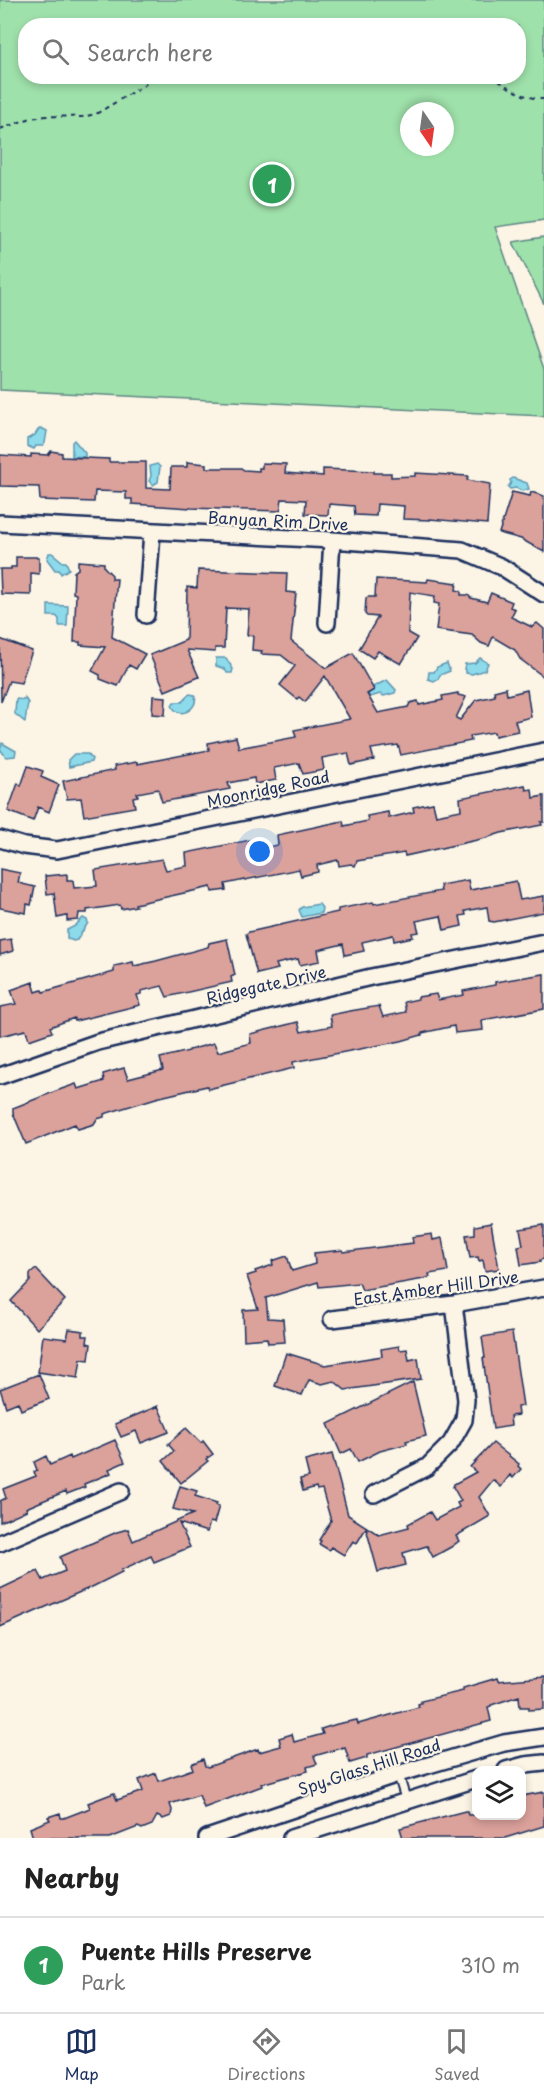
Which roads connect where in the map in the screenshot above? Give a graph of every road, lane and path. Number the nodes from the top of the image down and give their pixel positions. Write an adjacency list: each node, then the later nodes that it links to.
1 (146, 84): 4 (path)
2 (504, 84): 3 (path)
3 (544, 99)
4 (0, 129)
5 (0, 523): 6 (street, Banyan Rim Drive)
6 (152, 532): 7 (street, Banyan Rim Drive); 9 (street)
7 (332, 540): 8 (street, Banyan Rim Drive); 10 (street)
8 (544, 594)
9 (146, 615)
10 (327, 623)
11 (544, 751): 12 (street, Moonridge Road)
12 (0, 839)
13 (544, 942): 14 (street, Ridgegate Drive)
14 (0, 1076)
15 (544, 1288): 16 (street, East Amber Hill Drive)
16 (454, 1304): 17 (street, East Amber Hill Drive); 19 (street)
17 (332, 1319)
18 (121, 1491): 20 (street)
19 (374, 1494)
20 (0, 1543)
21 (544, 1737): 24 (street, Spy Glass Hill Road)
22 (544, 1763): 23 (street)
23 (521, 1766)
24 (398, 1774): 26 (lane); 27 (street, Spy Glass Hill Road)
25 (472, 1780): 26 (street)
26 (406, 1800): 28 (street)
27 (207, 1838)
28 (291, 1838)

